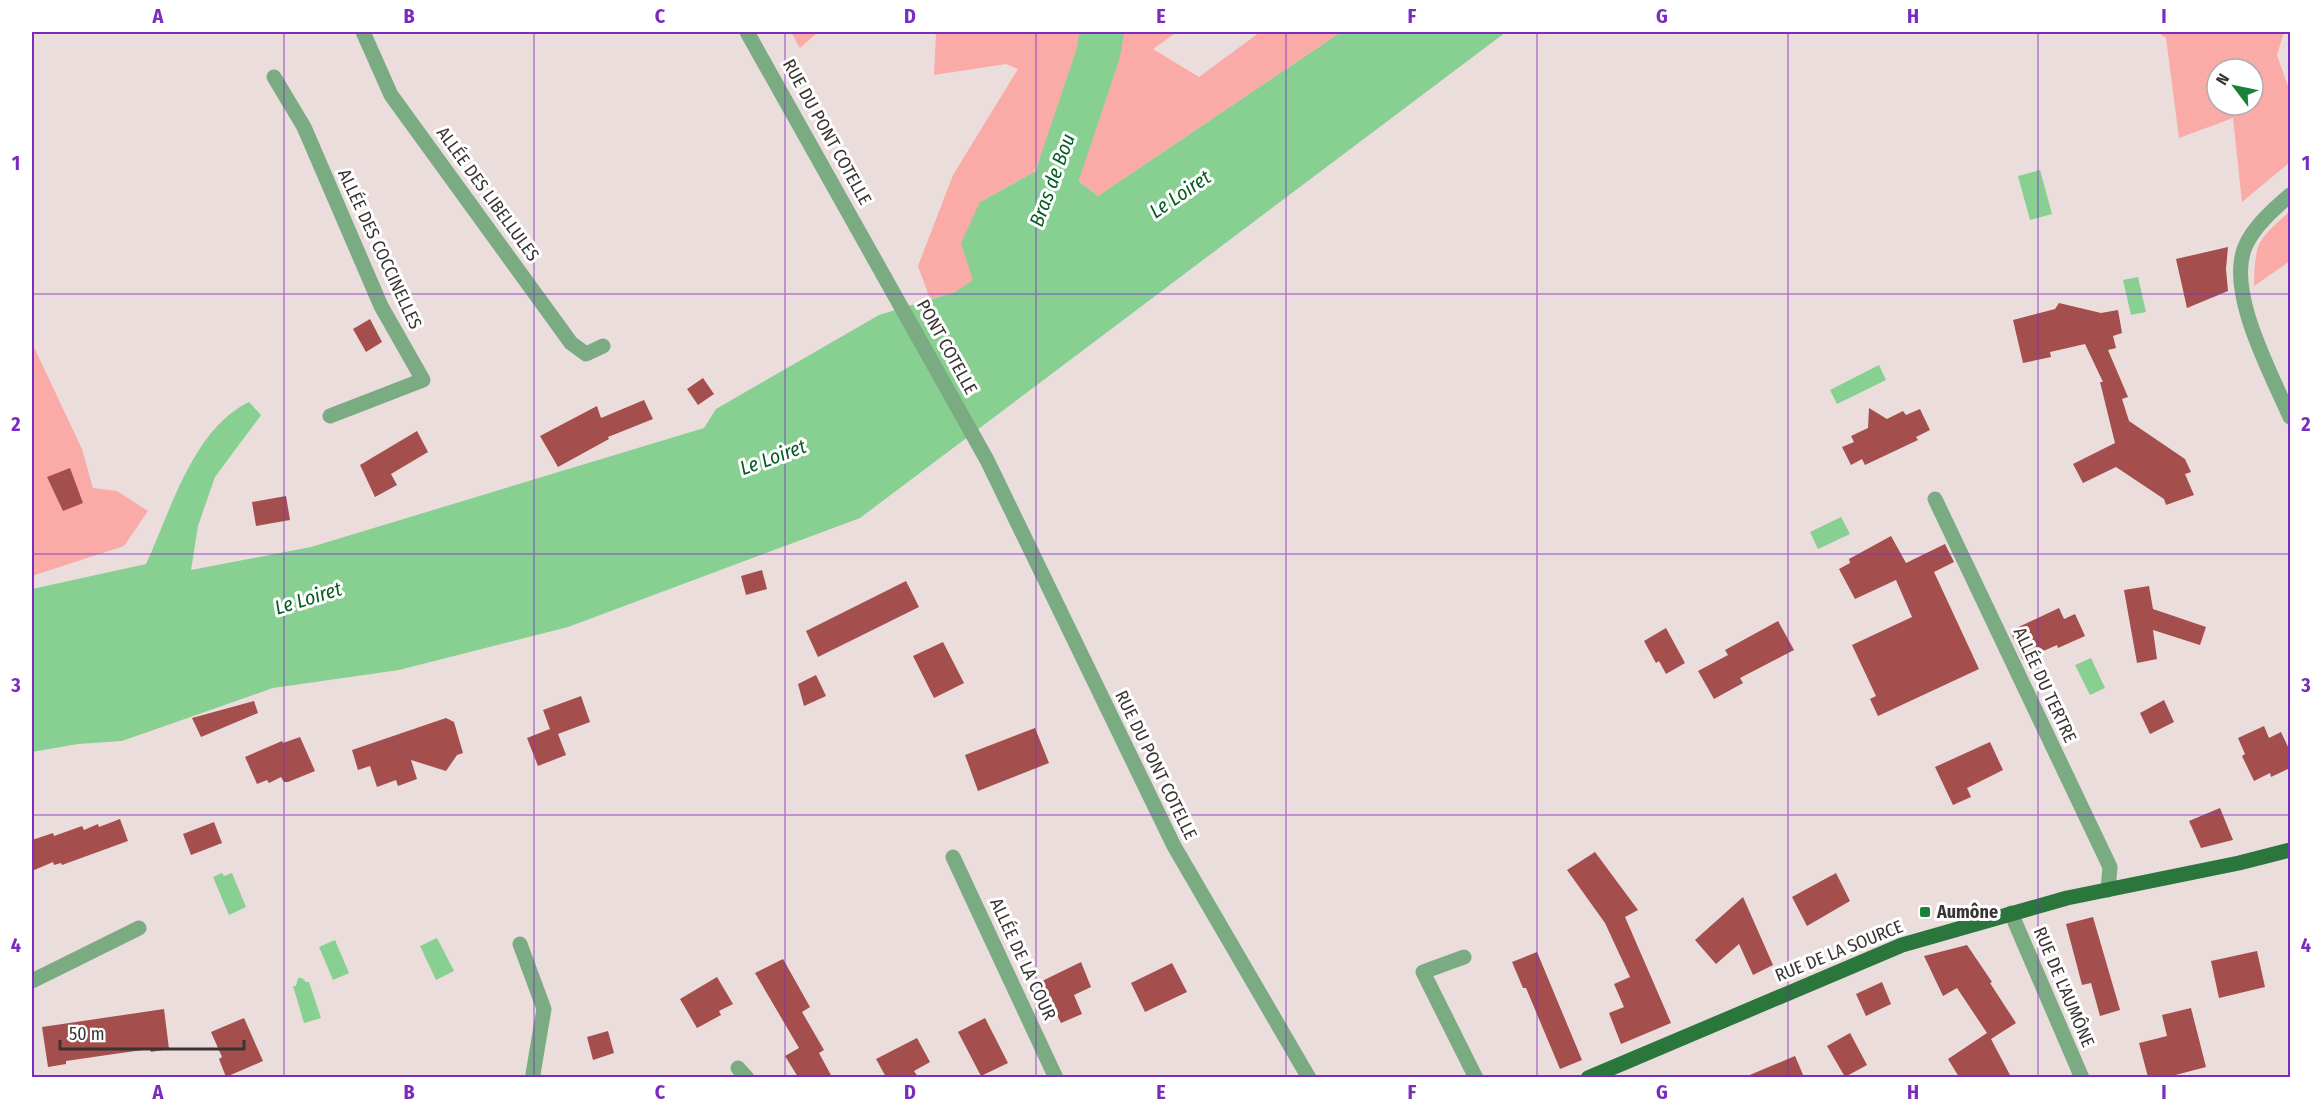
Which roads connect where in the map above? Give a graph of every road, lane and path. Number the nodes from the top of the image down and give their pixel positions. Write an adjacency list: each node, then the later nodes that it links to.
1 (363, 32): 6 (street, ALLÉE DES LIBELLULES)
2 (747, 32): 5 (street, RUE DU PONT COTELLE)
3 (274, 76): 7 (street, ALLÉE DES COCCINELLES)
4 (2290, 195): 8 (street)
5 (873, 253): 9 (street, PONT COTELLE)
6 (603, 346)
7 (330, 416)
8 (2290, 417)
9 (987, 460): 21 (street, RUE DU PONT COTELLE)
10 (1935, 499): 13 (street, ALLÉE DU TERTRE)
11 (2290, 850): 13 (main road, RUE DE LA SOURCE)
12 (954, 857): 20 (street, ALLÉE DE LA COUR)
13 (2108, 890): 14 (main road, RUE DE LA SOURCE)
14 (2011, 913): 23 (main road, RUE DE LA SOURCE); 24 (street, RUE DE L'AUMÔNE)
15 (139, 928): 18 (street)
16 (520, 944): 19 (street)
17 (1464, 957): 22 (street)
18 (32, 981)
19 (534, 1077)
20 (1056, 1077)
21 (1309, 1077)
22 (1476, 1077)
23 (1588, 1077)
24 (2082, 1077)

